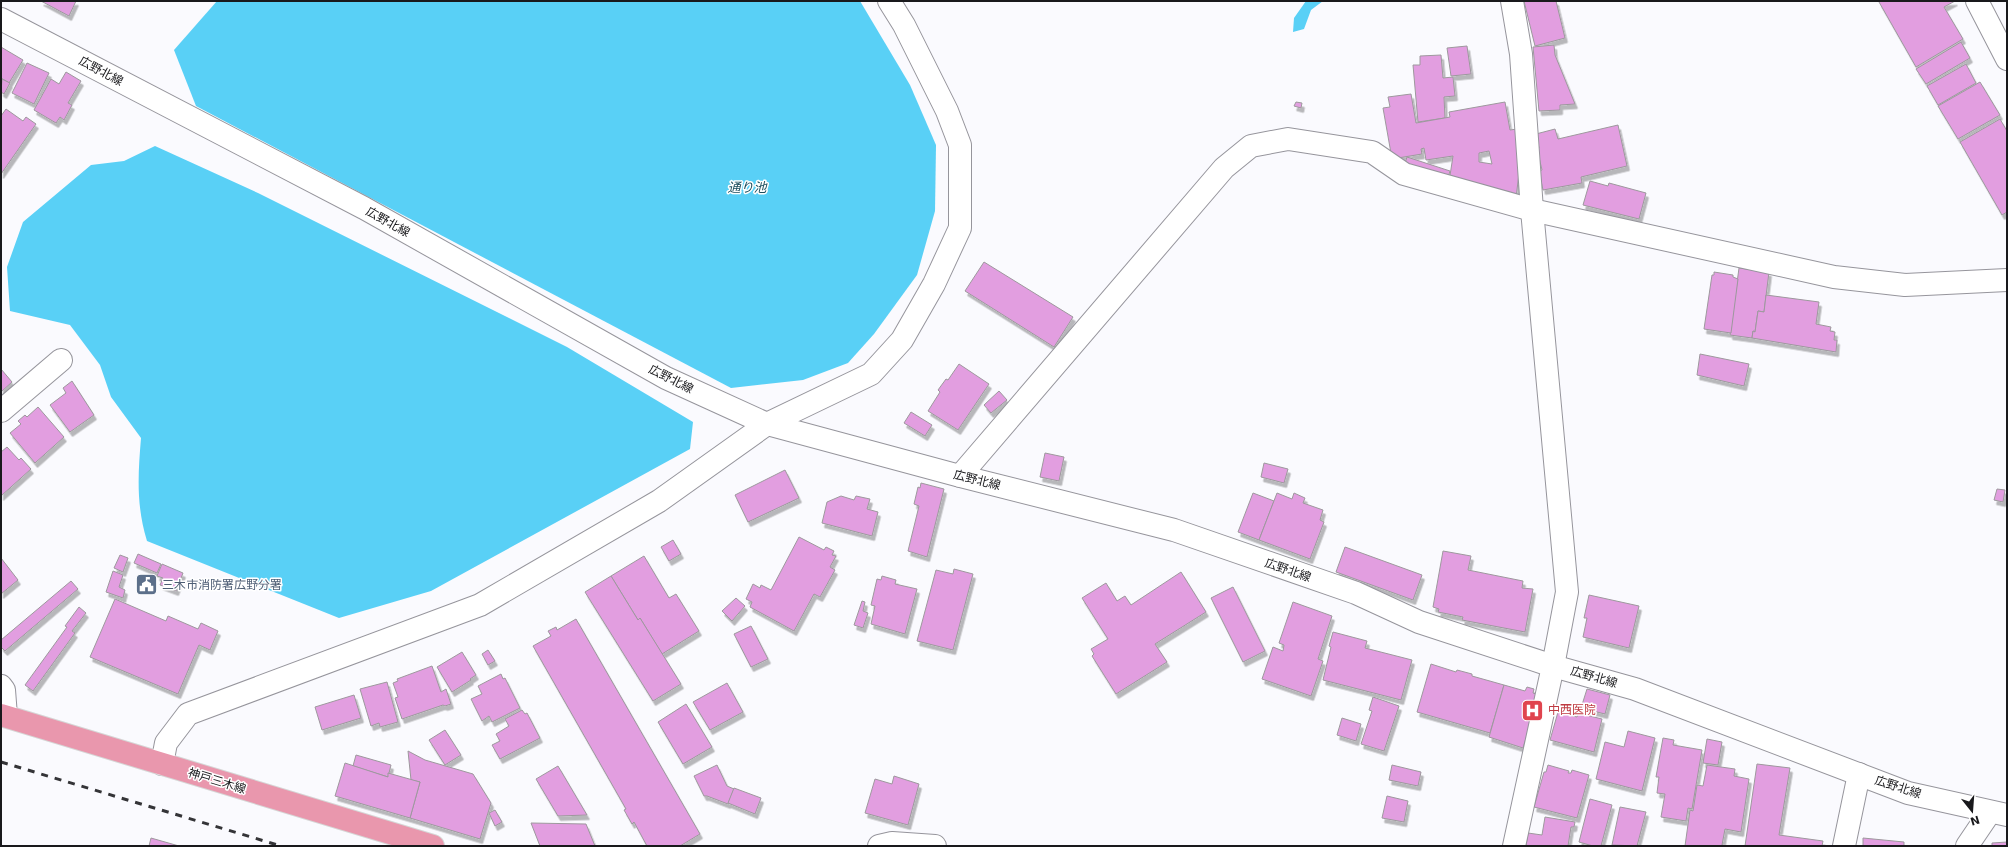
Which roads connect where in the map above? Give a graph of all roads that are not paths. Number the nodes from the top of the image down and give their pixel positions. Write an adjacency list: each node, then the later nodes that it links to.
1 (889, 1): 10 (street)
2 (1512, 1): 6 (street)
3 (1977, 1): 5 (street)
4 (1, 19): 10 (street, 広野北線)
5 (2007, 59)
6 (1532, 210): 7 (street); 11 (street); 12 (street)
7 (2007, 280)
8 (61, 360): 9 (street)
9 (1, 411)
10 (767, 424): 11 (street, 広野北線); 15 (street)
11 (960, 476): 12 (street, 広野北線)
12 (1553, 666): 16 (street, 広野北線); 21 (street)
13 (1, 686): 14 (street)
14 (4, 715): 15 (main road, 神戸三木線)
15 (162, 764): 18 (main road, 神戸三木線)
16 (1859, 774): 17 (street, 広野北線); 22 (street)
17 (1999, 814): 23 (street)
18 (433, 846)
19 (879, 846): 20 (street)
20 (935, 846)
21 (1514, 846)
22 (1844, 846)
23 (1967, 846)

